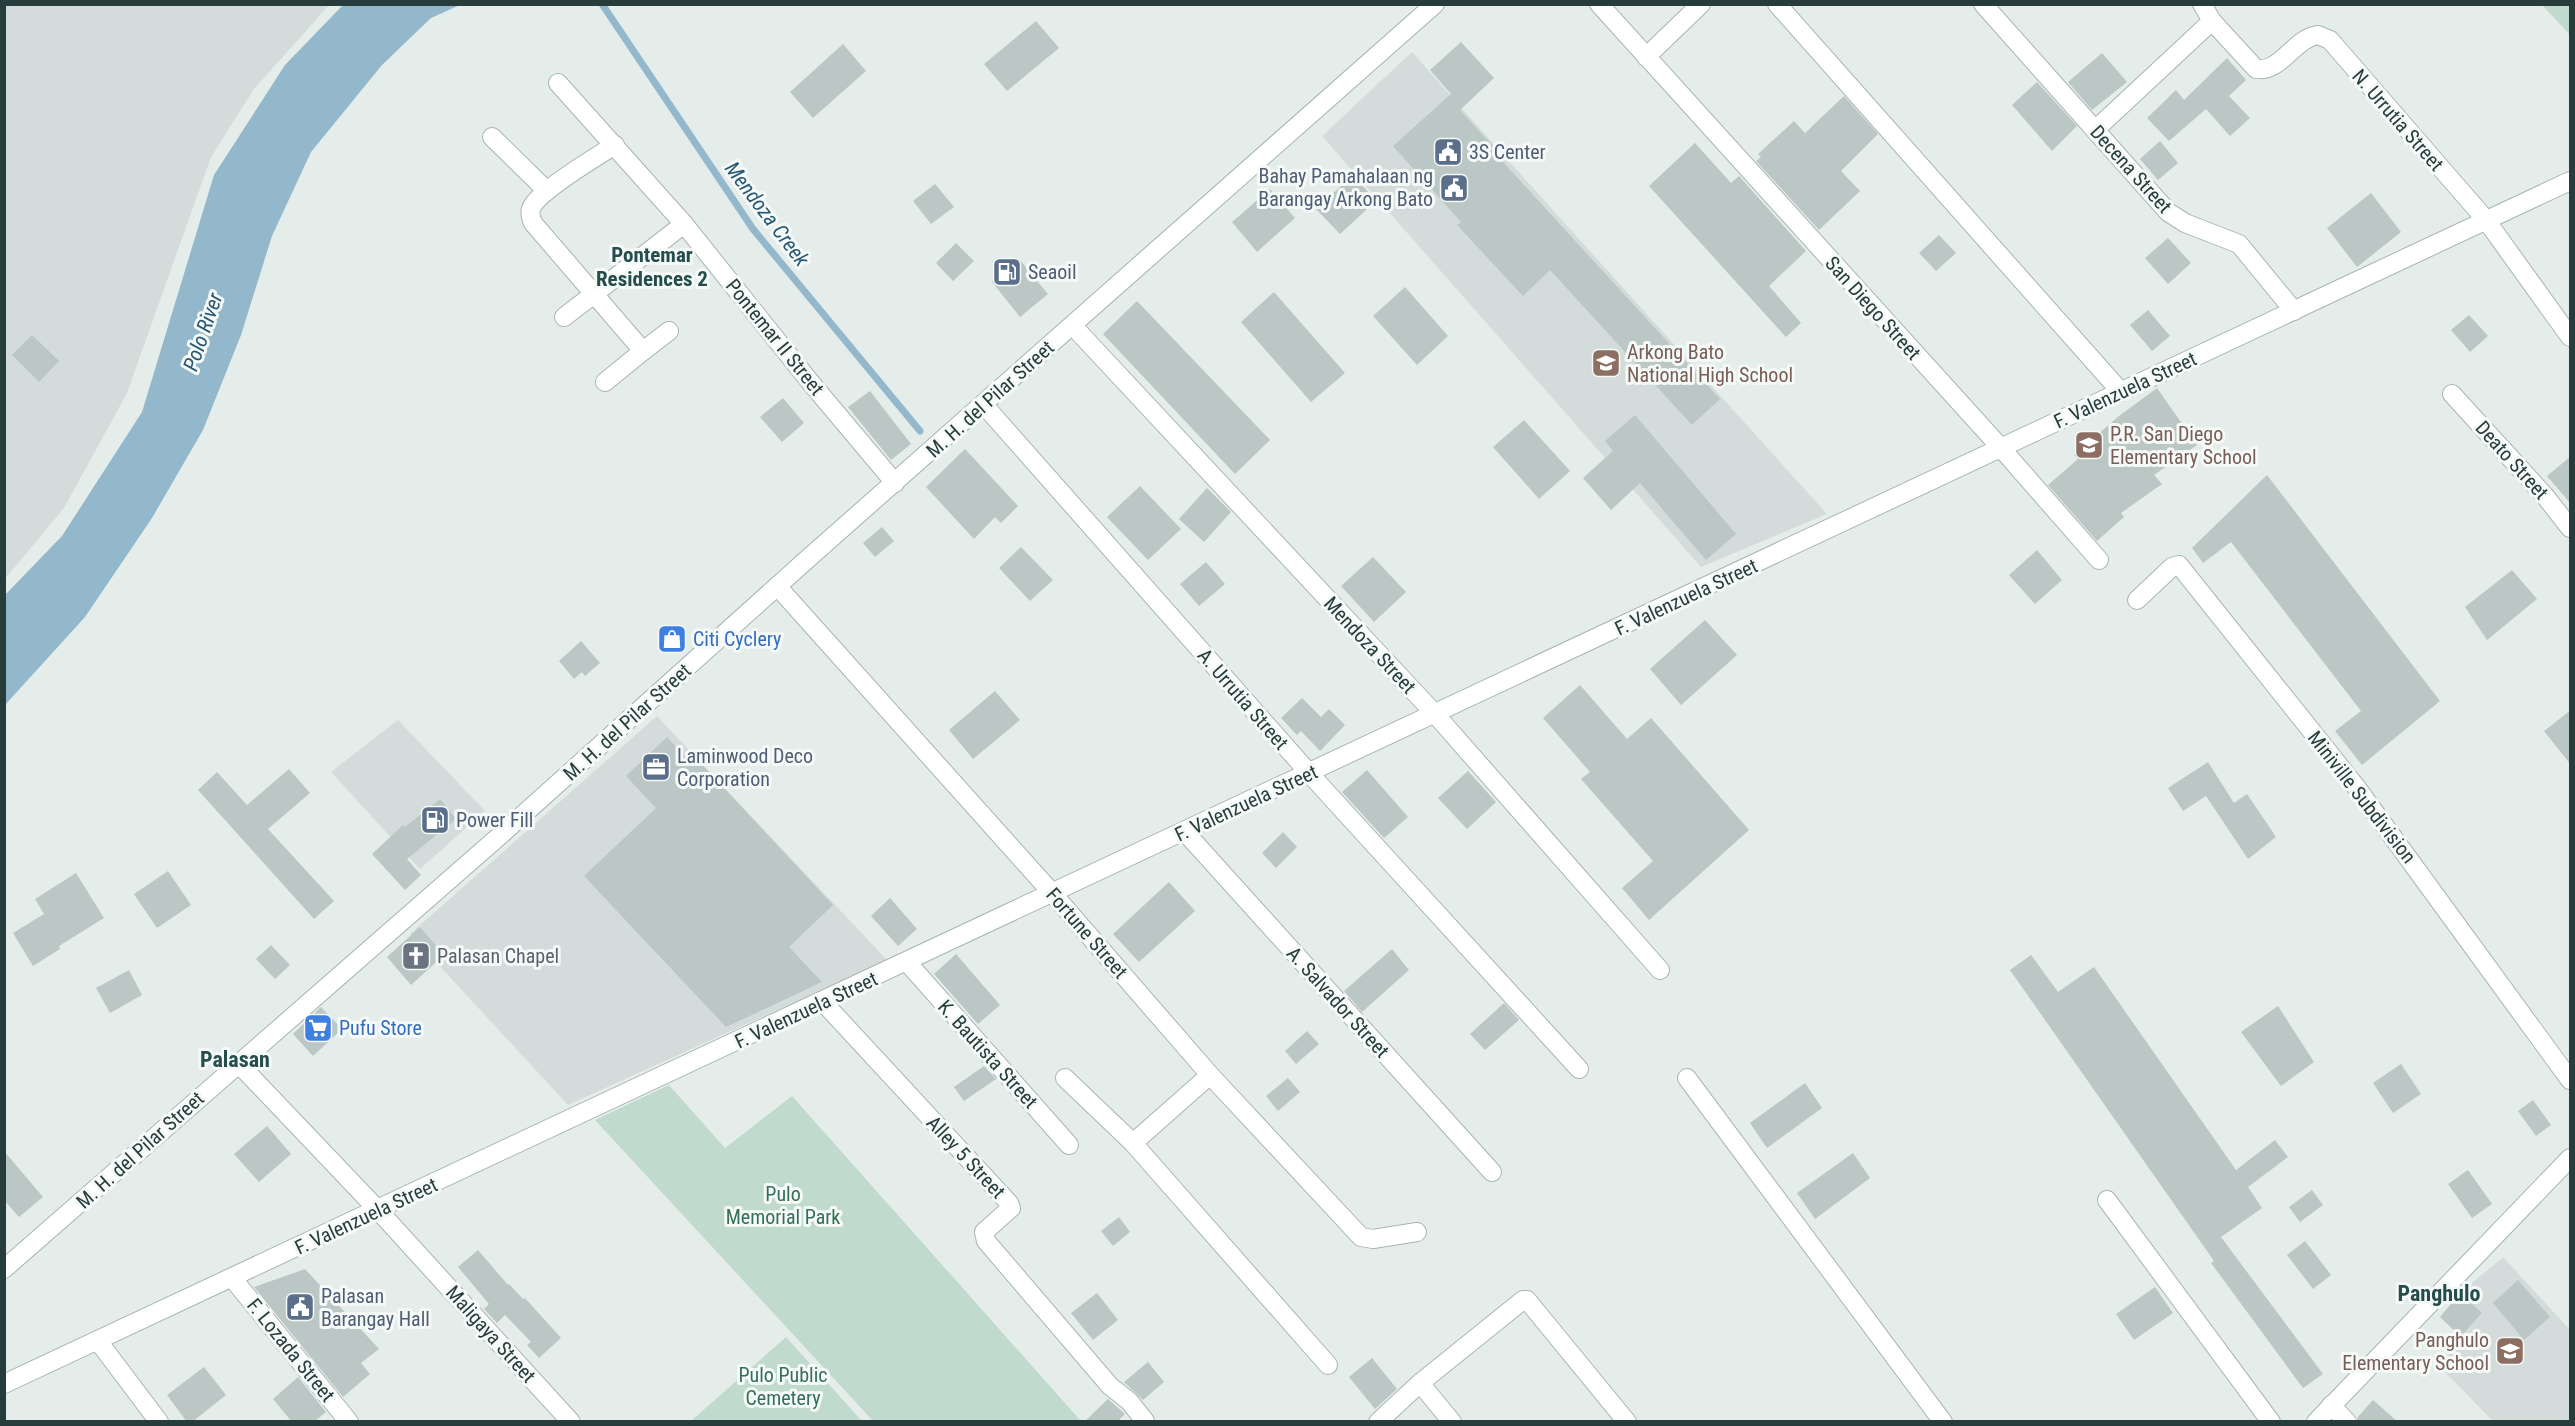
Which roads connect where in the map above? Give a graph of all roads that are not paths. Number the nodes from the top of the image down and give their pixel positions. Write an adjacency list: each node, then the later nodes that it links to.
1 (1435, 4): 20 (street, M. H. del Pilar Street)
2 (1599, 4): 8 (street, San Diego Street)
3 (1701, 4): 8 (street)
4 (1778, 4): 25 (street)
5 (1983, 4): 10 (street, Decena Street)
6 (2202, 4): 7 (street, N. Urrutia Street)
7 (2212, 21): 10 (street); 15 (street, N. Urrutia Street)
8 (1646, 57): 28 (street, San Diego Street)
9 (558, 83): 12 (street, Pontemar II Street)
10 (2095, 130): 18 (street, Decena Street)
11 (492, 137): 14 (street)
12 (615, 145): 14 (street); 16 (street, Pontemar II Street)
13 (2571, 181): 15 (street, F. Valenzuela Street)
14 (547, 192): 17 (street)
15 (2486, 220): 18 (street, F. Valenzuela Street); 22 (street, N. Urrutia Street)
16 (684, 224): 17 (street); 29 (street, Pontemar II Street)
17 (594, 294): 19 (street); 23 (street)
18 (2294, 311): 25 (street, F. Valenzuela Street)
19 (564, 317)
20 (1073, 326): 27 (street, M. H. del Pilar Street); 34 (street, Mendoza Street)
21 (669, 330): 23 (street)
22 (2571, 337)
23 (644, 351): 24 (street)
24 (605, 382)
25 (2121, 392): 28 (street, F. Valenzuela Street)
26 (2452, 394): 30 (street, Deato Street)
27 (984, 405): 29 (street, M. H. del Pilar Street); 35 (street, A. Urrutia Street)
28 (2001, 448): 31 (street, San Diego Street); 34 (street, F. Valenzuela Street)
29 (895, 483): 32 (street, M. H. del Pilar Street)
30 (2571, 528)
31 (2099, 560)
32 (777, 586): 37 (street, Fortune Street); 41 (street, M. H. del Pilar Street)
33 (2137, 600): 46 (street, Miniville Subdivision)
34 (1435, 714): 35 (street, F. Valenzuela Street); 39 (street, Mendoza Street)
35 (1309, 773): 36 (street, F. Valenzuela Street); 42 (street, A. Urrutia Street)
36 (1185, 832): 37 (street, F. Valenzuela Street); 50 (street, A. Salvador Street)
37 (1053, 894): 38 (street, F. Valenzuela Street); 43 (street, Fortune Street)
38 (907, 962): 40 (street, F. Valenzuela Street); 48 (street, K. Bautista Street)
39 (1660, 970)
40 (823, 1002): 52 (street, F. Valenzuela Street); 61 (street, Alley 5 Street)
41 (238, 1063): 52 (street, Maligaya Street); 54 (street, M. H. del Pilar Street)
42 (1579, 1070)
43 (1210, 1075): 47 (street); 53 (street, Fortune Street)
44 (1065, 1078): 47 (street)
45 (1687, 1078): 68 (street)
46 (2571, 1080)
47 (1133, 1143): 57 (street)
48 (1069, 1145)
49 (2571, 1158): 60 (street)
50 (1492, 1172)
51 (2107, 1200): 69 (street)
52 (378, 1210): 55 (street, F. Valenzuela Street); 64 (street, Maligaya Street)
53 (1417, 1232)
54 (4, 1269)
55 (233, 1279): 56 (street, F. Valenzuela Street); 63 (street, F. Lozada Street)
56 (98, 1341): 59 (street, F. Valenzuela Street); 62 (street)
57 (1328, 1365)
58 (1420, 1383): 65 (street); 66 (street); 67 (street)
59 (4, 1384)
60 (2331, 1405): 70 (street); 71 (street)
61 (1145, 1421)
62 (159, 1422)
63 (349, 1422)
64 (571, 1422)
65 (1378, 1422)
66 (1452, 1422)
67 (1628, 1422)
68 (1943, 1422)
69 (2271, 1422)
70 (2316, 1422)
71 (2347, 1422)

